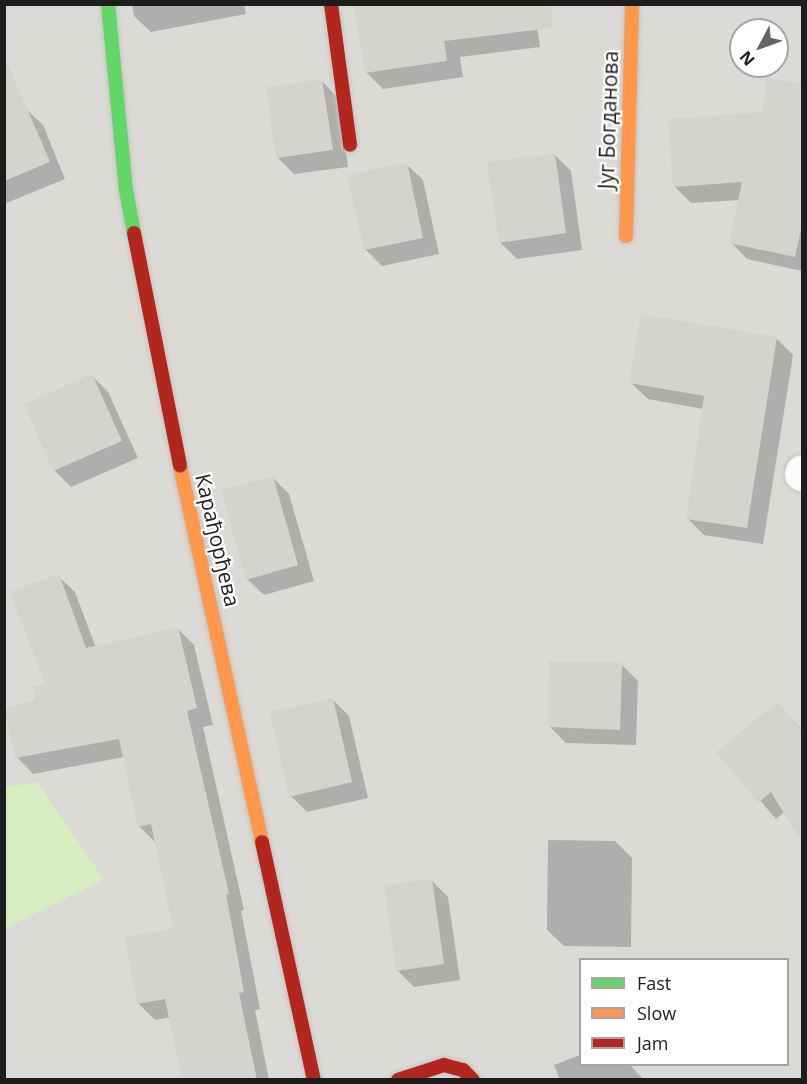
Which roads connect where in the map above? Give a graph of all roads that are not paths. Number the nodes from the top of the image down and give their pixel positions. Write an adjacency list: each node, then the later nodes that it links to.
1 (108, 4): 6 (street, Карађорђева)
2 (331, 4): 4 (street)
3 (632, 4): 5 (street, Југ Богданова)
4 (350, 145)
5 (626, 236)
6 (314, 1080)
7 (399, 1080): 8 (street)
8 (473, 1080)

